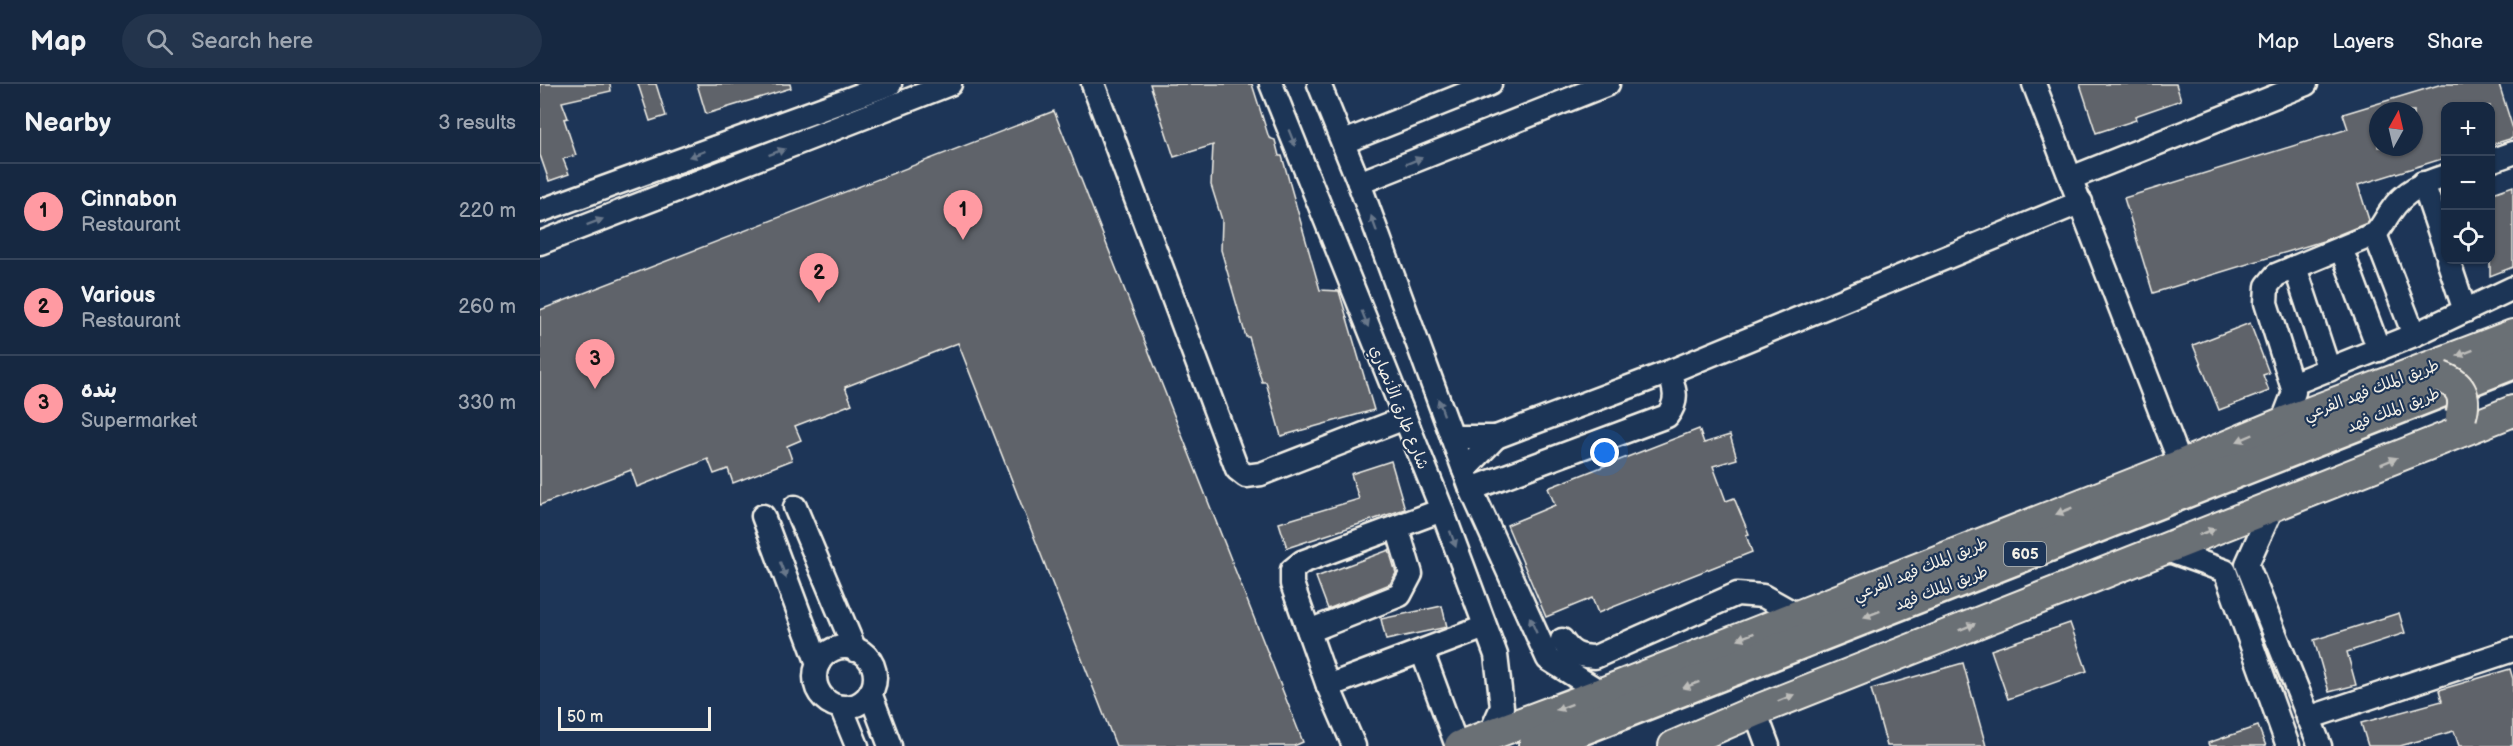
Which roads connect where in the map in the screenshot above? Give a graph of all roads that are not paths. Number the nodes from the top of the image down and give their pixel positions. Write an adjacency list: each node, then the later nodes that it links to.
1 (890, 84): 16 (street, one-way to 16)
2 (950, 84): 19 (street, one-way to 2)
3 (1093, 84): 35 (street)
4 (1271, 84): 35 (street, شارع طارق الأنصاري, one-way to 35)
5 (1318, 84): 10 (street)
6 (1490, 84): 10 (street)
7 (1608, 84): 13 (street, one-way to 7)
8 (2034, 84): 12 (street)
9 (2306, 84): 12 (street)
10 (1344, 142): 13 (street)
11 (2441, 177): 14 (street)
12 (2071, 178): 15 (street)
13 (1359, 183): 38 (street, one-way to 13)
14 (2423, 183): 17 (street); 18 (street)
15 (2080, 202): 30 (street); 40 (street)
16 (540, 212)
17 (2374, 234): 20 (street); 25 (street)
18 (2441, 239)
19 (540, 243)
20 (2341, 248): 22 (street); 27 (street)
21 (2449, 264): 24 (street)
22 (2295, 267): 29 (street); 33 (street)
23 (2513, 288): 24 (street)
24 (2465, 311): 25 (street)
25 (2414, 335): 27 (street)
26 (2513, 335): 31 (main road, طريق الملك فهد الفرعي, one-way to 31)
27 (2379, 350): 29 (street)
28 (2513, 362): 67 (highway, طريق الملك فهد / 605, one-way to 67)
29 (2329, 370): 33 (street)
30 (1669, 372): 39 (street); 41 (street)
31 (2429, 374): 36 (main road, طريق الملك فهد الفرعي); 37 (main road, bridge)
32 (2513, 381): 68 (highway, طريق الملك فهد / 605)
33 (2292, 384): 36 (street)
34 (2513, 411): 37 (main road)
35 (1405, 418): 44 (street, شارع طارق الأنصاري)
36 (2282, 423): 40 (main road, طريق الملك فهد الفرعي, one-way to 40)
37 (2453, 427): 43 (main road, one-way to 37)
38 (1452, 437): 39 (street); 41 (street)
39 (1496, 437): 41 (street)
40 (2181, 465): 48 (main road, طريق الملك فهد الفرعي, one-way to 48)
41 (1468, 479): 58 (street, one-way to 41)
42 (795, 507): 52 (street)
43 (2272, 508): 47 (main road, one-way to 43); 61 (street)
44 (1442, 510): 46 (street); 49 (street, شارع طارق الأنصاري, one-way to 49)
45 (763, 516): 55 (street, one-way to 55)
46 (1397, 527): 50 (street); 50 (street)
47 (2164, 549): 60 (main road, one-way to 47); 71 (street)
48 (1799, 616): 51 (street); 58 (main road, طريق الملك فهد الفرعي, one-way to 58)
49 (1485, 627): 54 (street); 62 (street, شارع طارق الأنصاري)
50 (1309, 631): 56 (street)
51 (1562, 640)
52 (855, 650): 55 (street); 57 (street)
53 (2513, 650): 61 (street)
54 (1422, 651): 56 (street); 66 (street)
55 (818, 664): 59 (street)
56 (1328, 686): 65 (street)
57 (870, 693): 59 (street); 64 (street)
58 (1602, 693): 62 (main road, طريق الملك فهد الفرعي, one-way to 62)
59 (841, 707): 63 (street)
60 (1755, 711): 69 (main road); 70 (street)
61 (2308, 718): 72 (street)
62 (1490, 734): 66 (main road, طريق الملك فهد الفرعي)
63 (857, 746)
64 (891, 746)
65 (1354, 746)
66 (1458, 746)
67 (1536, 746)
68 (1598, 746)
69 (1674, 746)
70 (1768, 746)
71 (2288, 746)
72 (2319, 746)

